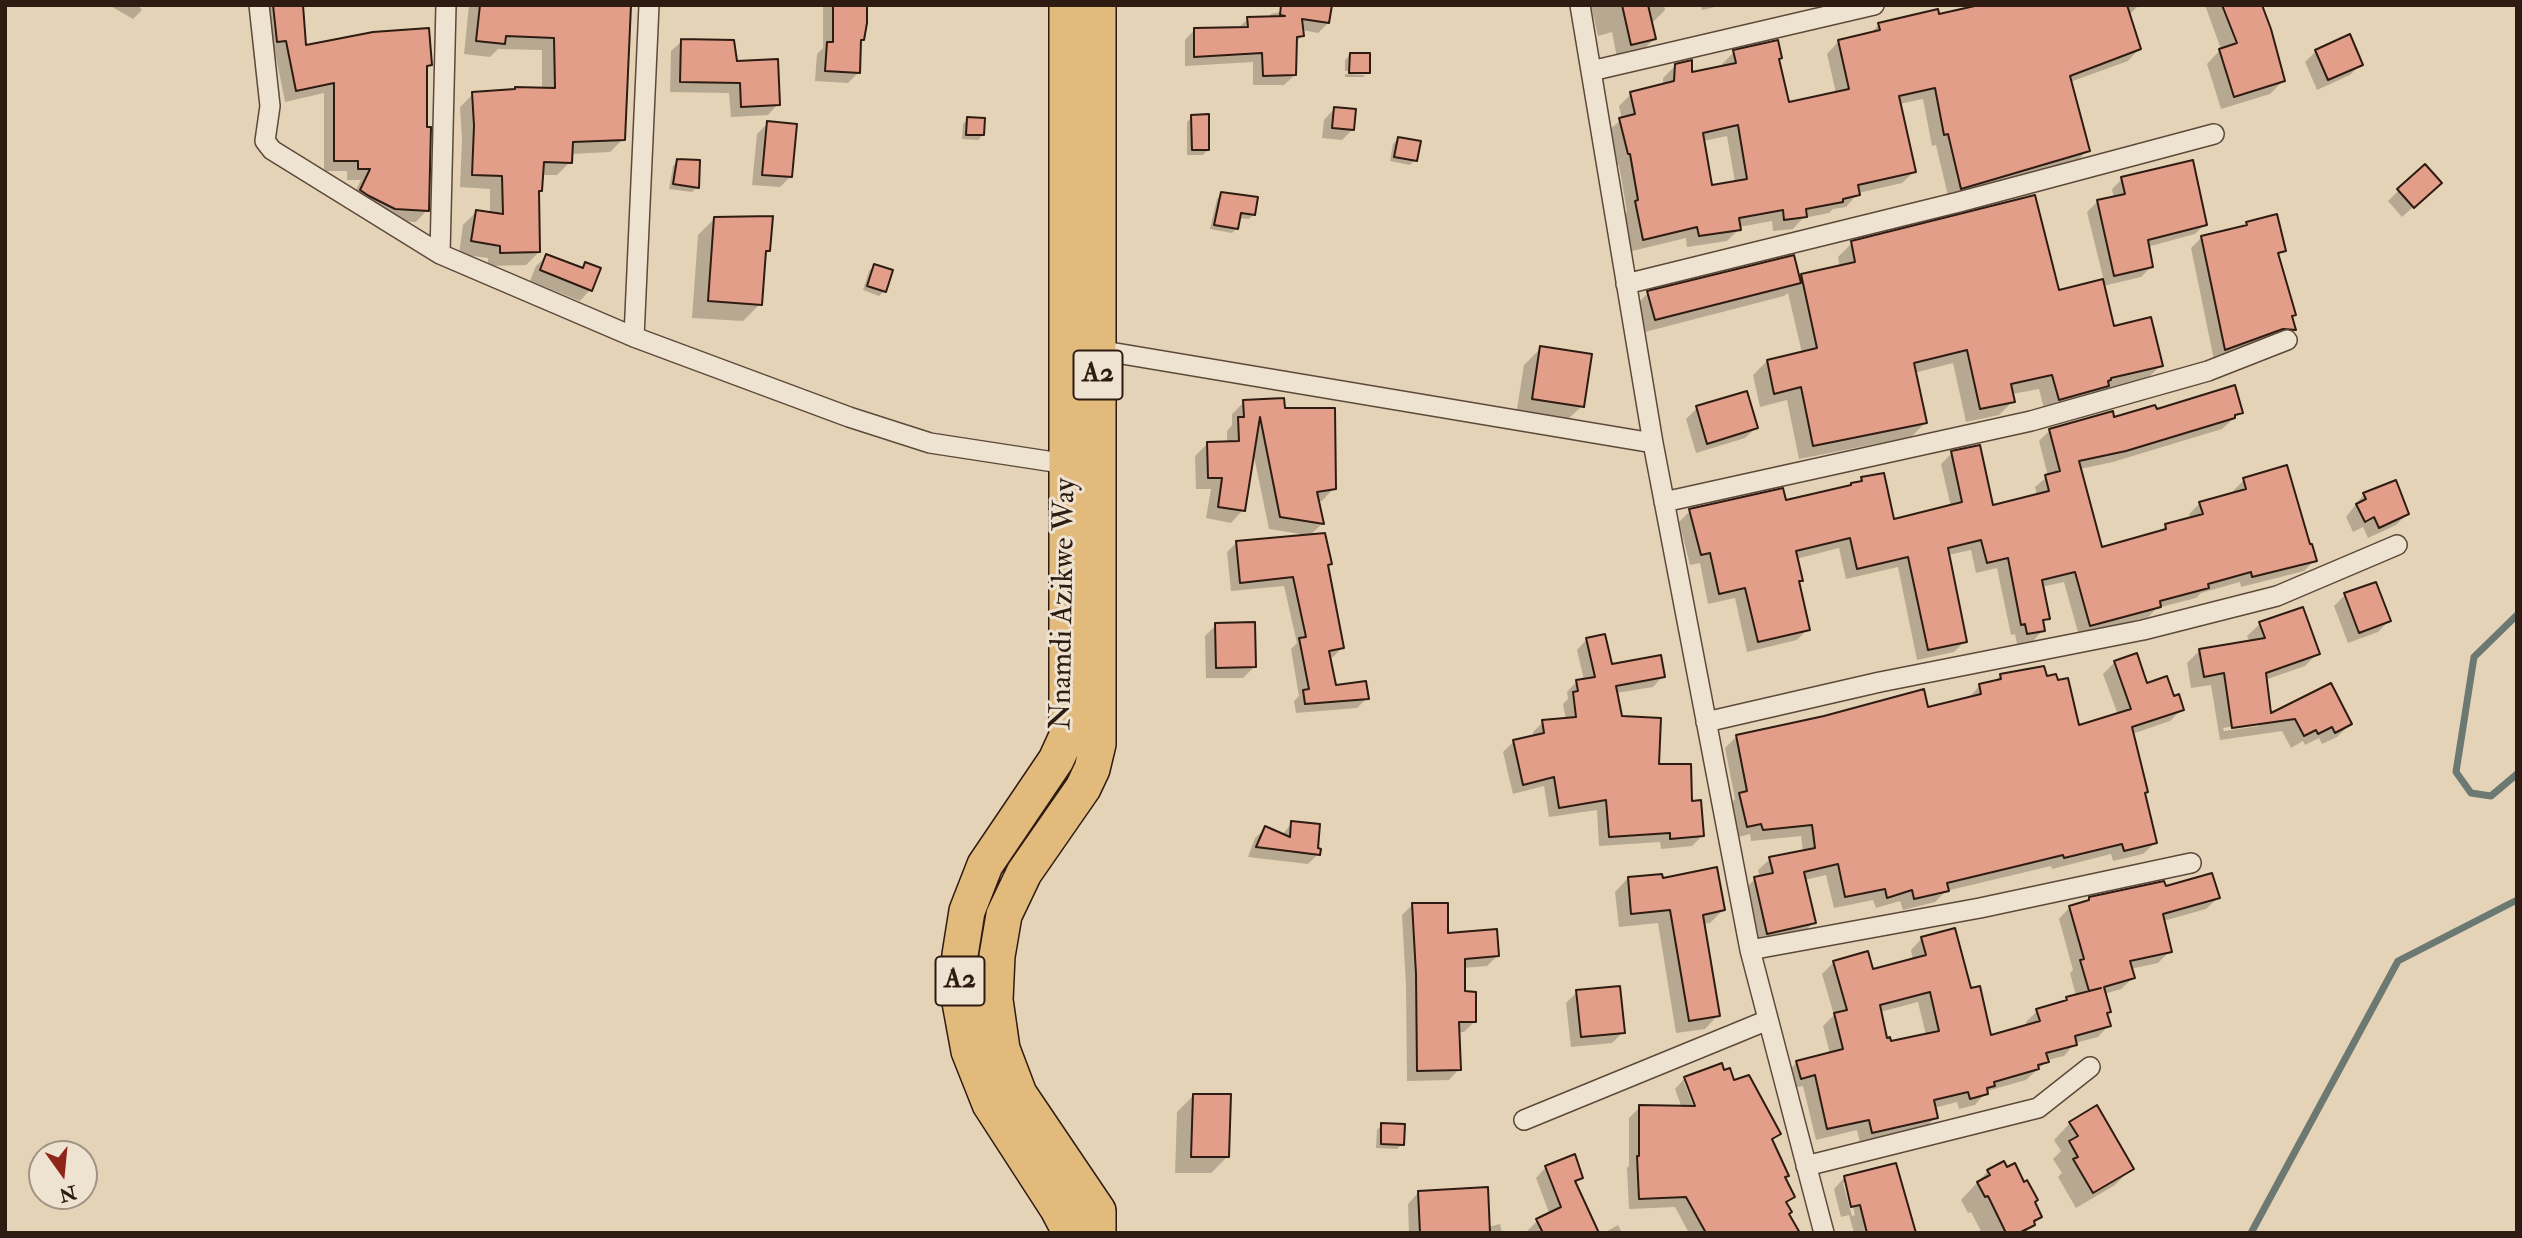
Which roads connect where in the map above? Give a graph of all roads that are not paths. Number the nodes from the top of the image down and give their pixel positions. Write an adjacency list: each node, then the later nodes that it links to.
1 (260, 5): 10 (street)
2 (446, 5): 10 (street)
3 (649, 5): 12 (street)
4 (1068, 5): 16 (highway, Nnamdi Azikwe Way / A2)
5 (1098, 5): 14 (highway, Nnamdi Azikwe Way / A2)
6 (1580, 5): 8 (street)
7 (1874, 5): 8 (street)
8 (1591, 71): 11 (street)
9 (2214, 134): 11 (street)
10 (440, 254): 12 (street)
11 (1626, 284): 15 (street)
12 (634, 337): 16 (street)
13 (2287, 340): 17 (street)
14 (1098, 351): 15 (street); 28 (highway, Nnamdi Azikwe Way / A2)
15 (1653, 443): 17 (street)
16 (1067, 464): 27 (highway, Nnamdi Azikwe Way / A2)
17 (1664, 502): 19 (street)
18 (2397, 545): 19 (street)
19 (1706, 722): 21 (street)
20 (2191, 863): 21 (street)
21 (1750, 950): 22 (street)
22 (1768, 1020): 24 (street); 25 (street)
23 (2090, 1067): 25 (street)
24 (1524, 1120)
25 (1806, 1166): 26 (street)
26 (1823, 1232)
27 (1067, 1233)
28 (1098, 1233)

